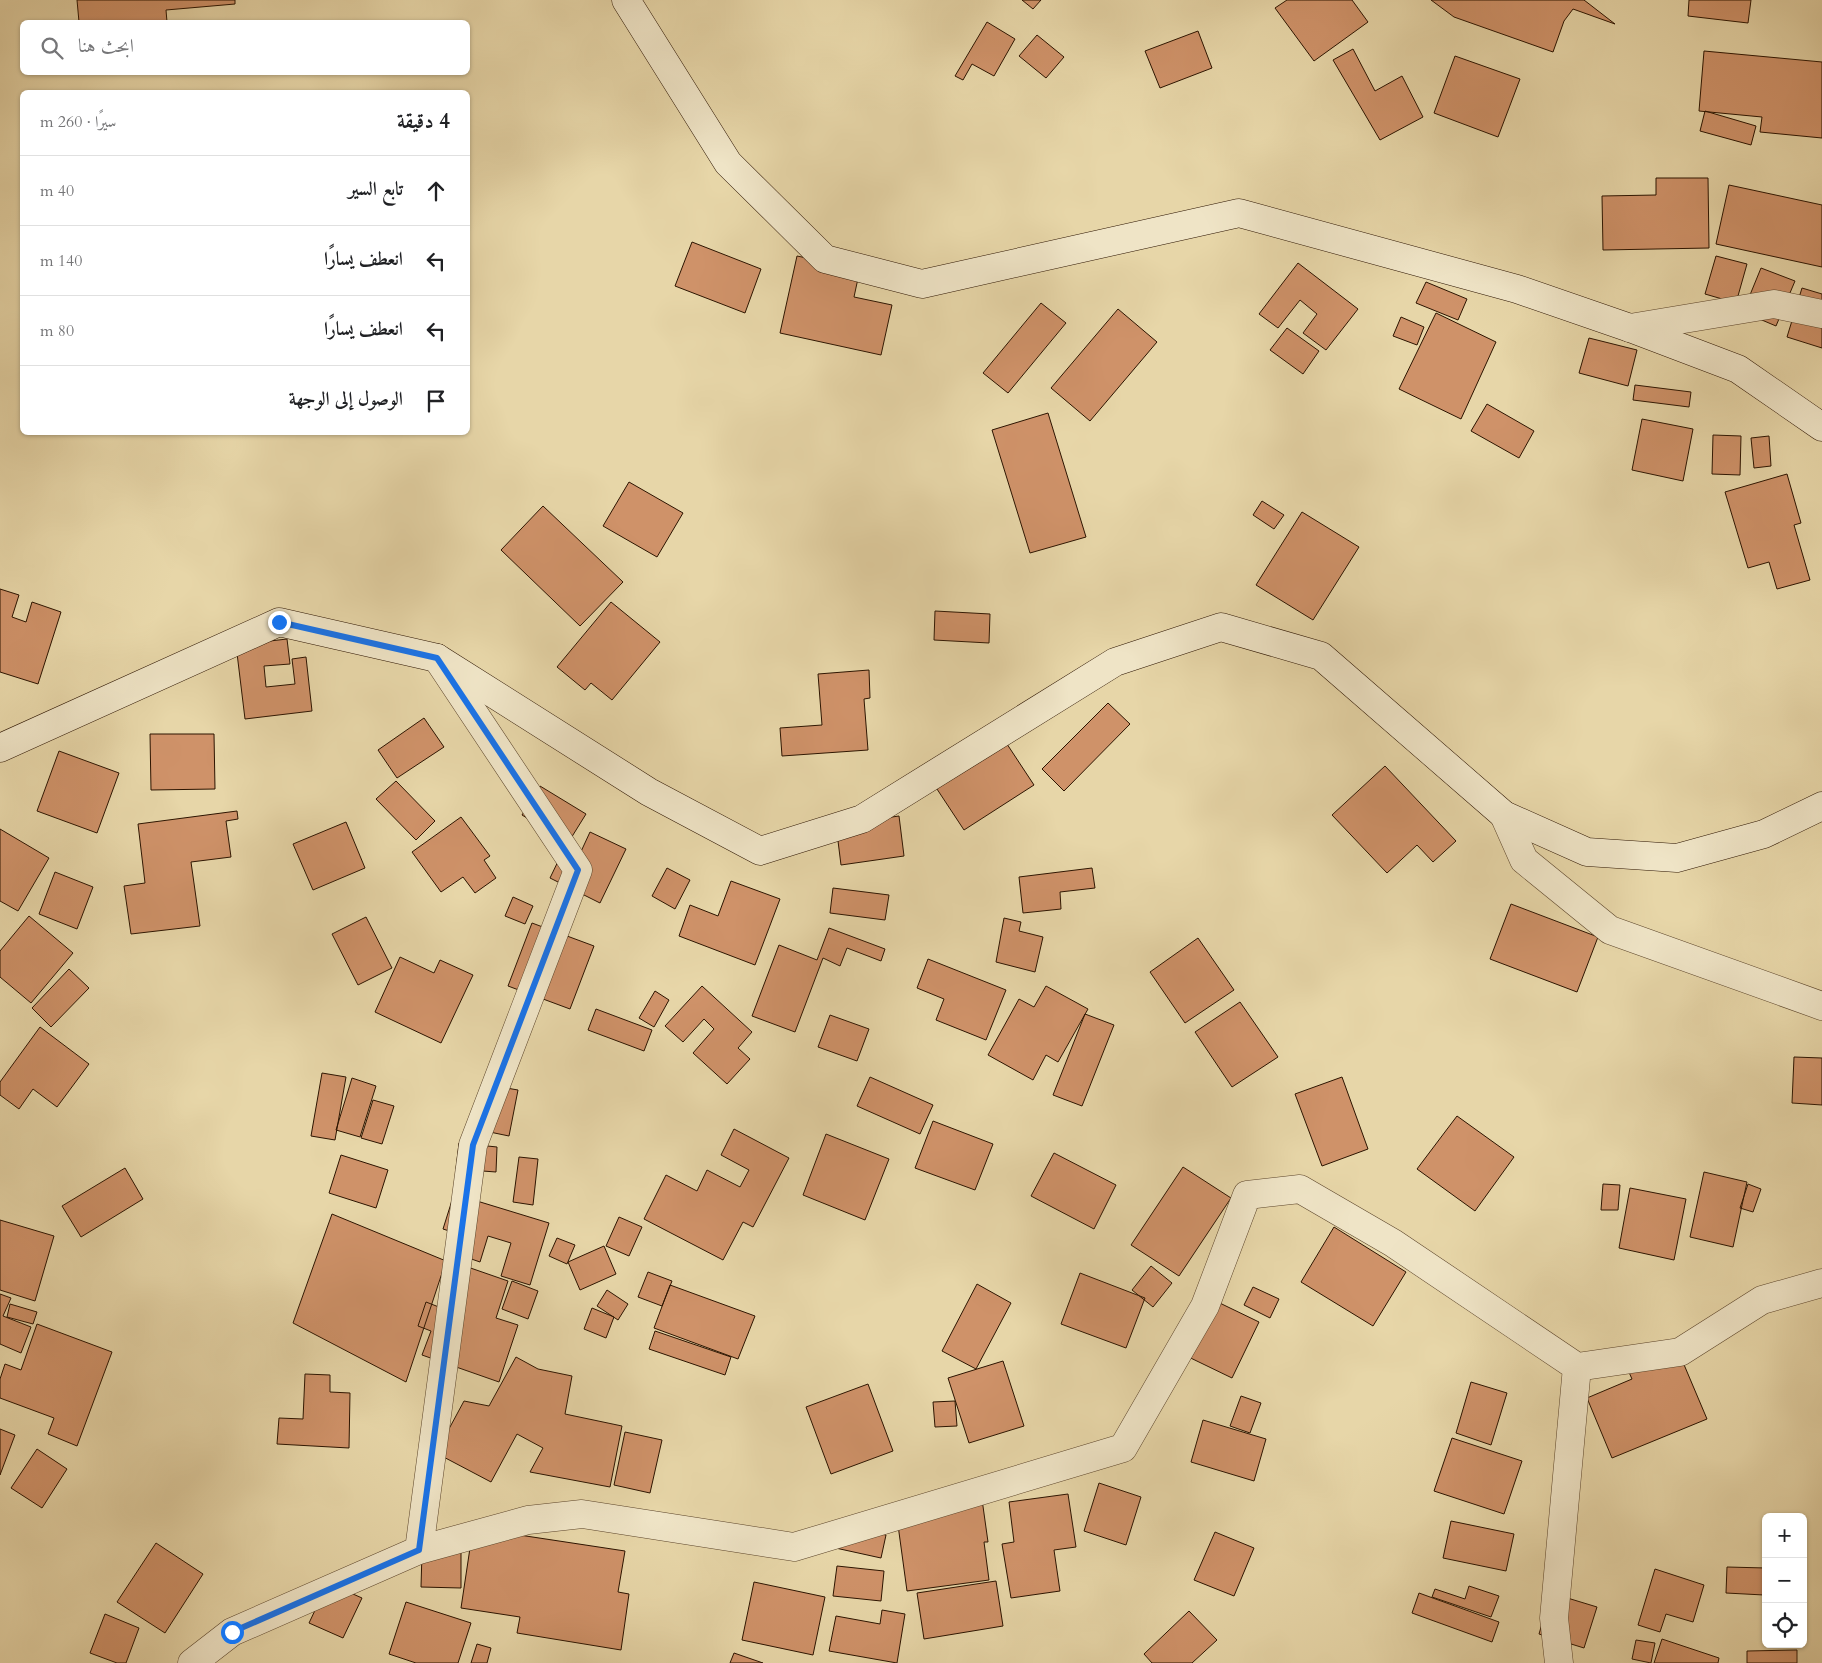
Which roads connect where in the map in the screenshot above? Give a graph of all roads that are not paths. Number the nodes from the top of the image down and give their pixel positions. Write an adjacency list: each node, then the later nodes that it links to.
1 (626, 0): 3 (street)
2 (1822, 314): 3 (street)
3 (1630, 328): 4 (street)
4 (1822, 427)
5 (437, 658): 6 (street); 8 (street); 12 (street)
6 (0, 748)
7 (1822, 806): 8 (street)
8 (1504, 815): 9 (street)
9 (1822, 1006)
10 (1822, 1283): 11 (street)
11 (1577, 1366): 12 (street); 14 (street)
12 (419, 1550): 13 (street)
13 (192, 1663)
14 (1559, 1663)

